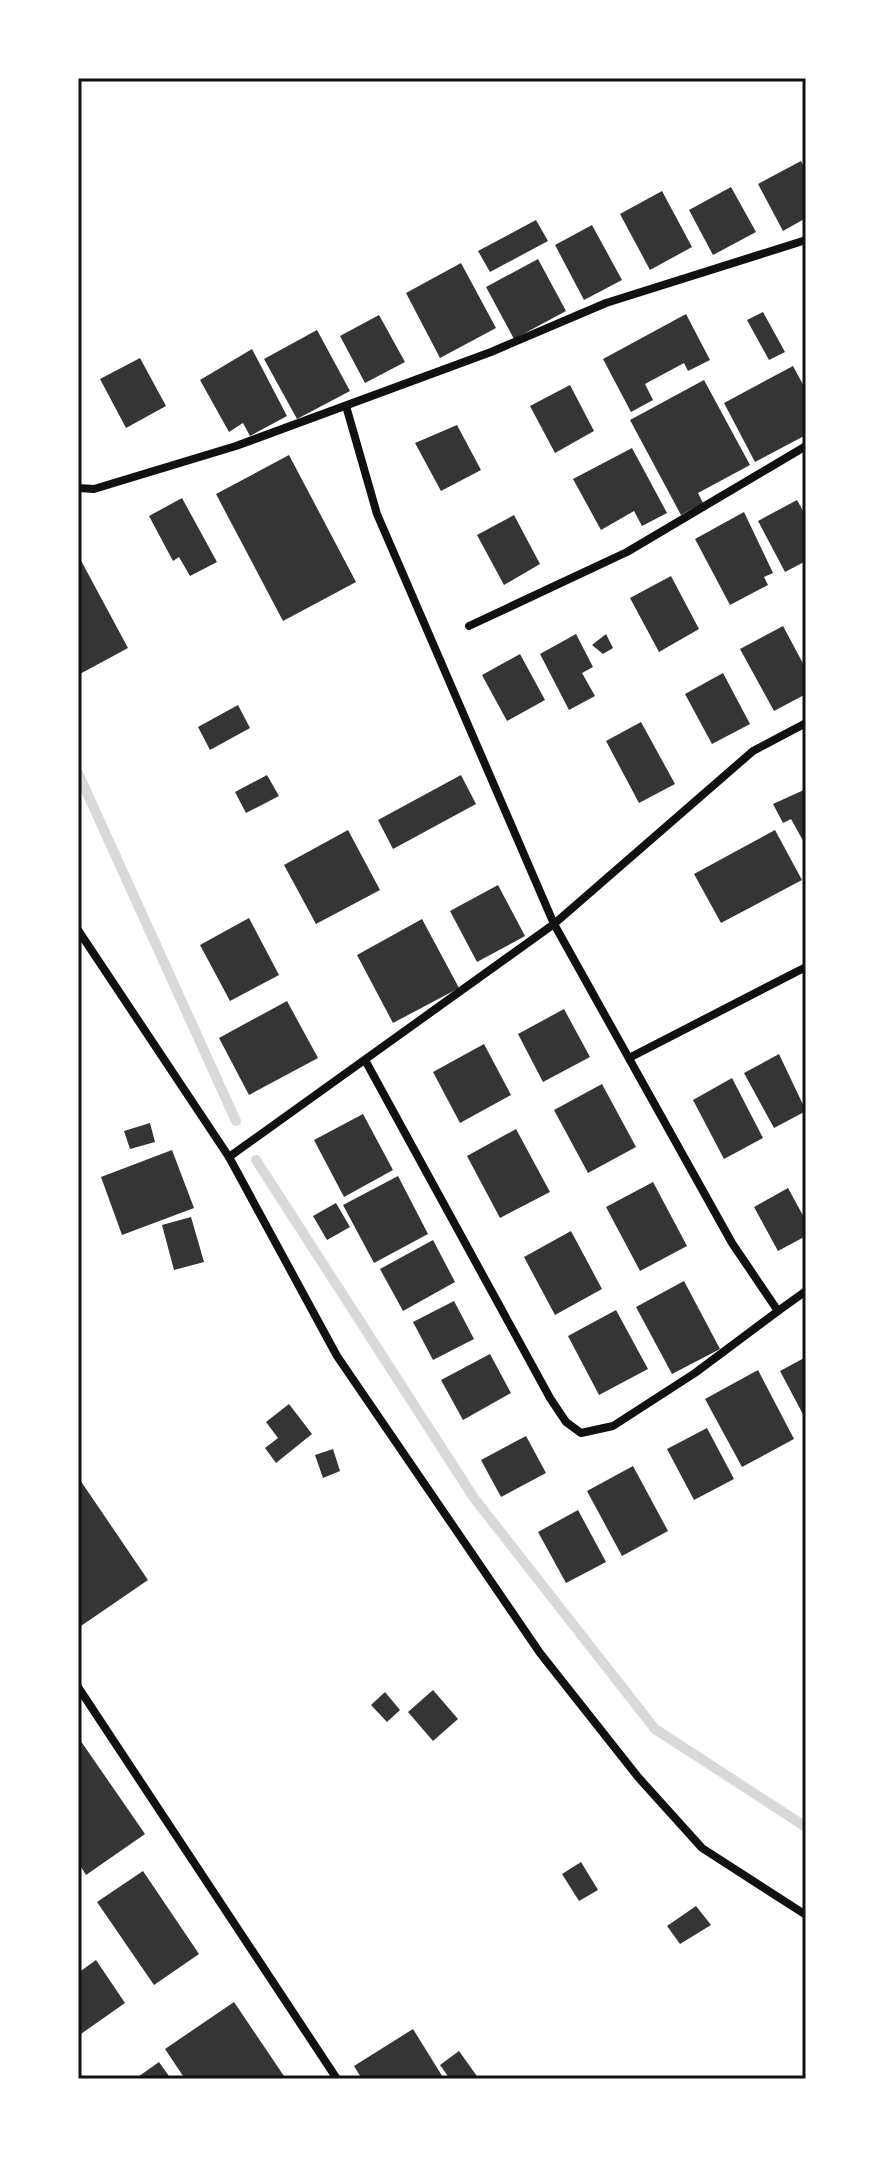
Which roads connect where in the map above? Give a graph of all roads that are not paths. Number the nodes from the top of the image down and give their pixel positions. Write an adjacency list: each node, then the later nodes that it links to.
1 (806, 240): 2 (street)
2 (346, 406): 4 (street); 7 (street)
3 (806, 446): 5 (street)
4 (78, 488)
5 (469, 626)
6 (806, 723): 7 (street)
7 (554, 924): 10 (street); 11 (street)
8 (78, 930): 12 (street)
9 (806, 967): 10 (street)
10 (629, 1058): 14 (street)
11 (365, 1060): 12 (street); 14 (street)
12 (229, 1157): 16 (street)
13 (806, 1291): 14 (street)
14 (778, 1311)
15 (78, 1687): 17 (street)
16 (806, 1915)
17 (337, 2079)

